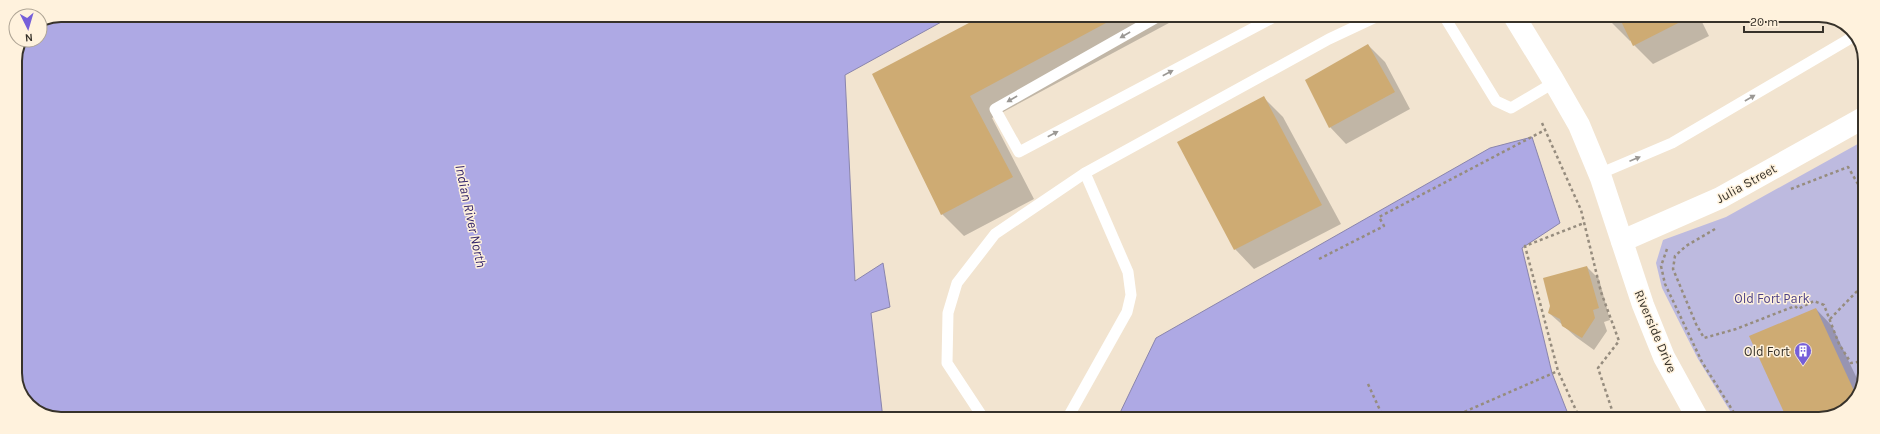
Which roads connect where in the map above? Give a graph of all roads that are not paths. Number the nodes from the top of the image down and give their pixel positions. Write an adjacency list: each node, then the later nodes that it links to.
1 (1148, 22): 2 (lane, one-way to 2)
2 (1265, 22)
3 (1365, 22): 9 (lane)
4 (1448, 22): 7 (lane)
5 (1518, 22): 7 (main road, Riverside Drive)
6 (1850, 38): 10 (lane, one-way to 6)
7 (1555, 82): 10 (main road, Riverside Drive)
8 (1858, 121): 11 (main road, Julia Street)
9 (1085, 173): 12 (lane); 13 (lane)
10 (1599, 174): 11 (main road, Riverside Drive)
11 (1622, 241): 14 (main road, Riverside Drive)
12 (979, 412)
13 (1071, 412)
14 (1694, 412)

